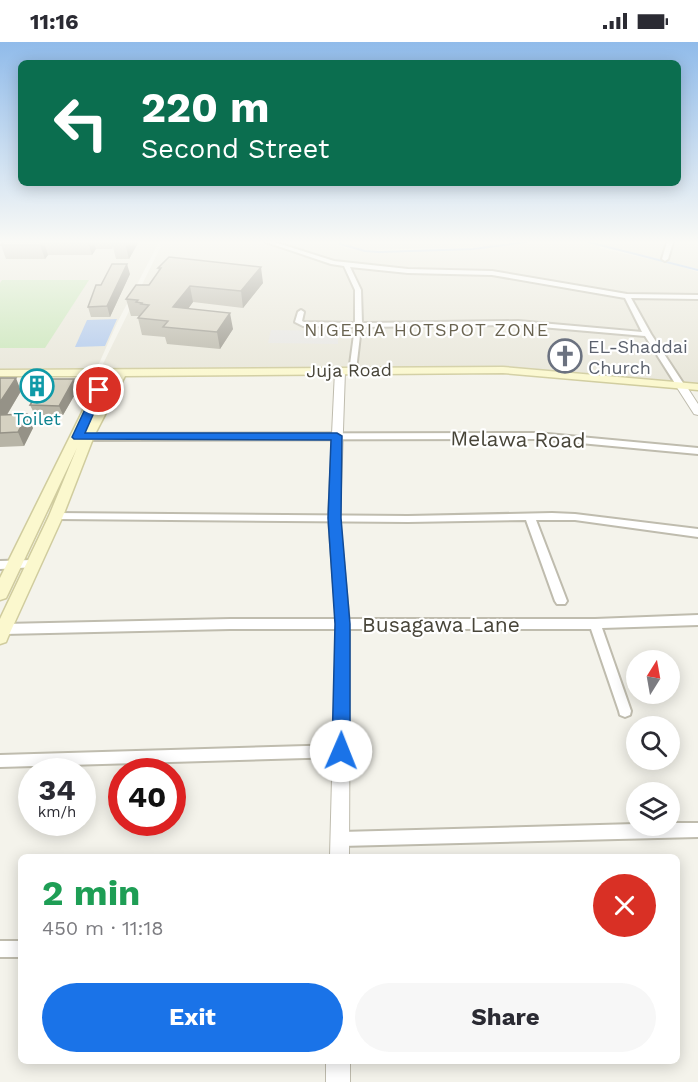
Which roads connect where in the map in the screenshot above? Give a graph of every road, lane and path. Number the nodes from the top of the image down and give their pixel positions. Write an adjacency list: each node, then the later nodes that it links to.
1 (357, 291): 6 (street)
2 (595, 291): 3 (street)
3 (627, 296): 4 (street); 7 (street)
4 (698, 297)
5 (301, 312): 6 (street)
6 (358, 326): 7 (street); 8 (street)
7 (647, 333): 14 (street)
8 (346, 371): 13 (main road, Juja Road); 14 (main road, Juja Road); 18 (street)
9 (80, 372): 10 (main road, Juja Road); 11 (main road, Juja Road); 16 (main road)
10 (0, 373)
11 (107, 373): 12 (main road, Juja Road); 16 (main road)
12 (121, 373): 13 (main road, Juja Road); 16 (main road)
13 (160, 373): 16 (main road)
14 (681, 386): 15 (main road, Juja Road); 17 (street)
15 (698, 387)
16 (105, 390): 19 (main road)
17 (698, 412)
18 (337, 436): 19 (street, Melawa Road); 20 (street, Melawa Road); 23 (street)
19 (83, 437): 21 (main road); 26 (main road)
20 (698, 451)
21 (56, 516): 23 (street); 25 (main road)
22 (530, 516): 23 (street); 24 (street); 28 (street)
23 (334, 518): 30 (street)
24 (698, 533)
25 (32, 564): 26 (street); 32 (main road)
26 (7, 565): 27 (main road)
27 (0, 594)
28 (561, 601)
29 (698, 620): 31 (street, Busagawa Lane)
30 (343, 624): 31 (street, Busagawa Lane); 32 (street, Busagawa Lane); 34 (street)
31 (595, 624): 33 (street)
32 (2, 633)
33 (625, 711)
34 (341, 751): 35 (street); 37 (street)
35 (0, 761)
36 (698, 830): 37 (street)
37 (341, 839): 38 (street)
38 (340, 854)
39 (0, 949): 40 (street)
40 (18, 949)
41 (338, 1064): 42 (street)
42 (338, 1082)

